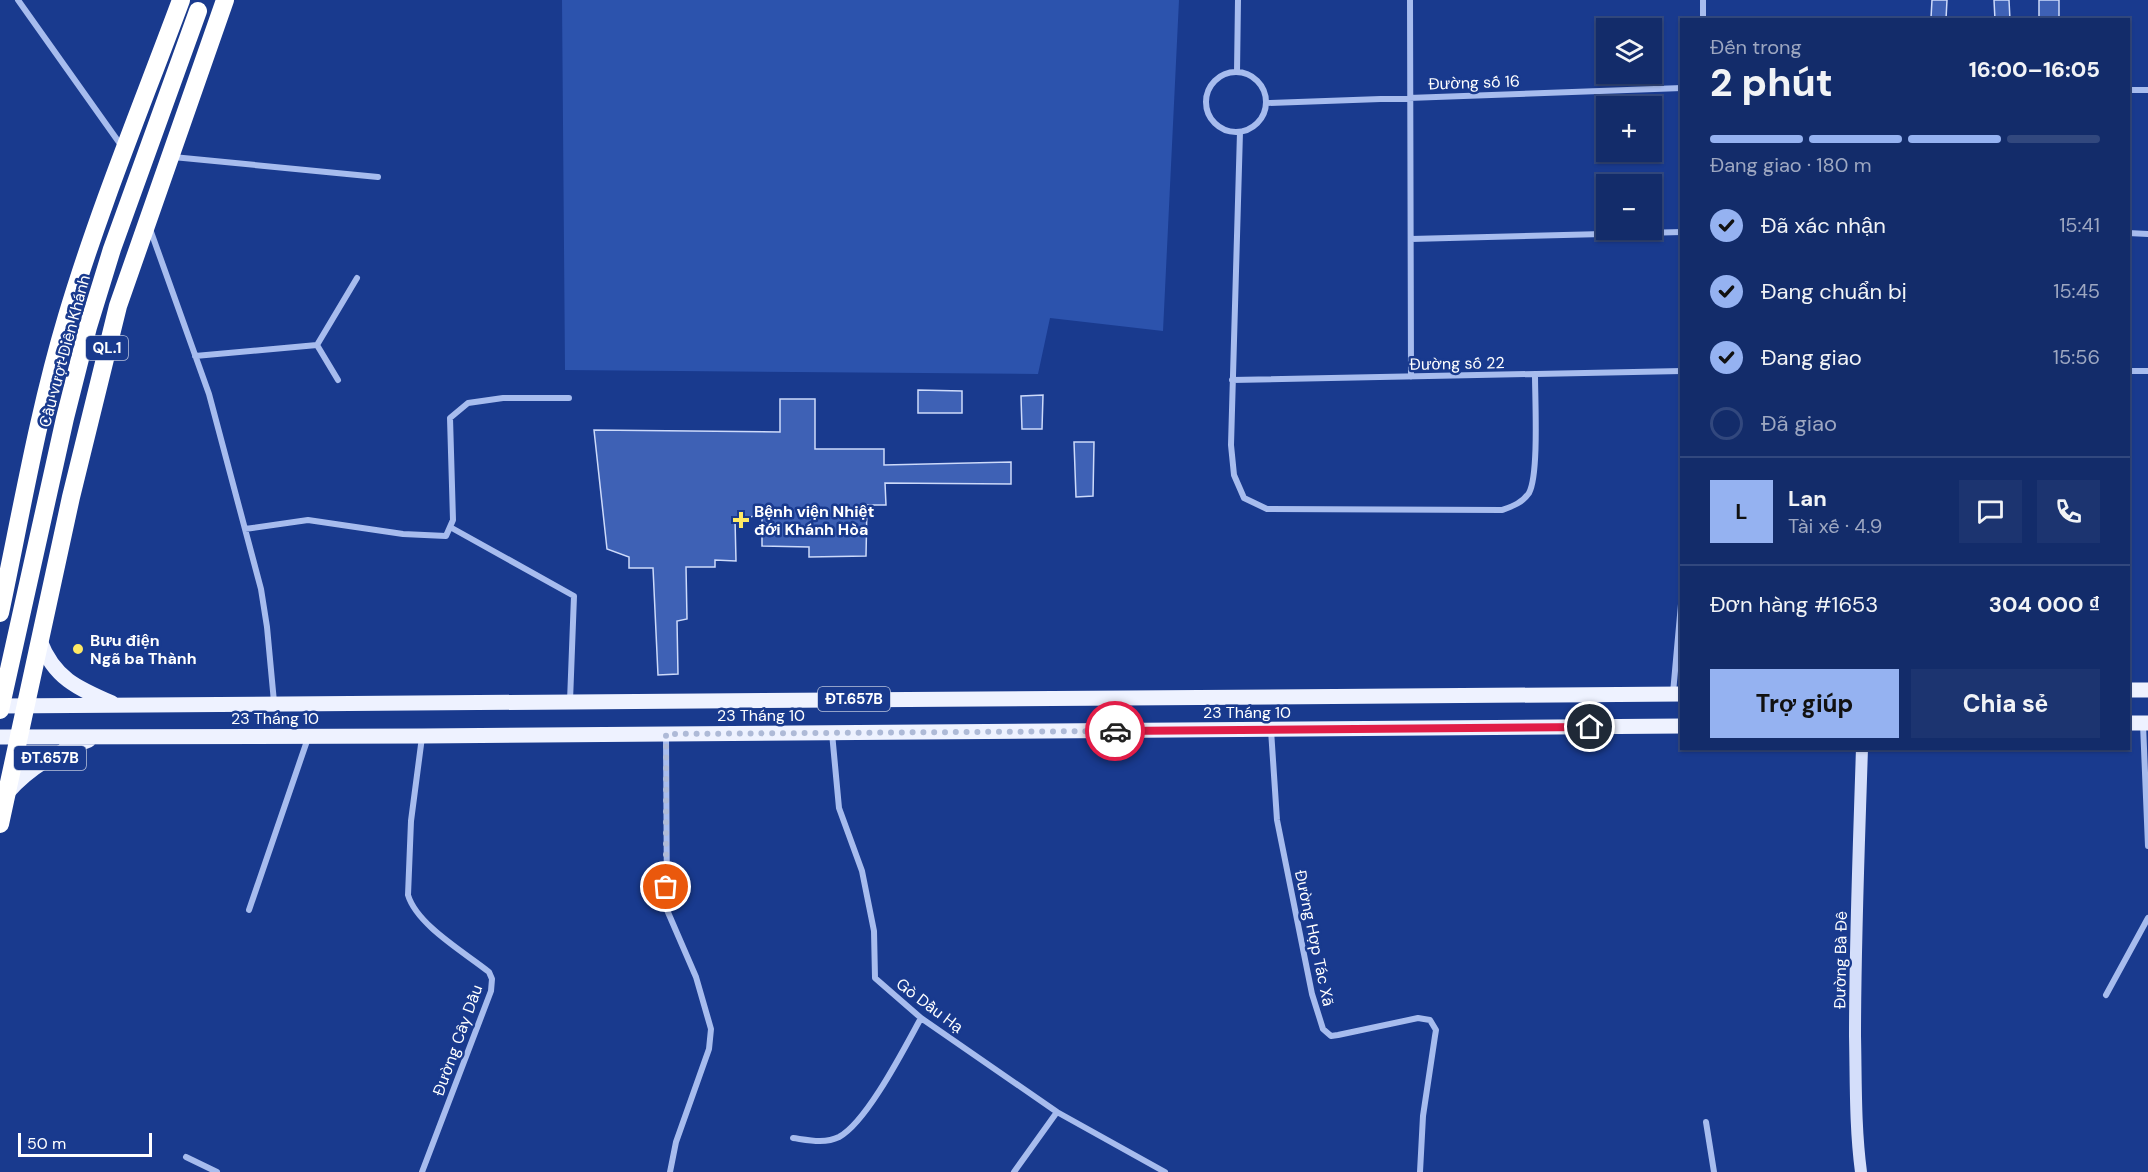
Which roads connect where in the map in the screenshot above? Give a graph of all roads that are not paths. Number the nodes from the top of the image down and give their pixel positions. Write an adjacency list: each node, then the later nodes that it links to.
1 (18, 0): 15 (street)
2 (182, 0): 15 (highway, QL.1)
3 (225, 0): 16 (highway, QL.1)
4 (1238, 0): 9 (street)
5 (1410, 0): 22 (street)
6 (1703, 0): 8 (street)
7 (200, 4): 46 (highway, Cầu vượt Diên Khánh / QL.1, bridge)
8 (1703, 18)
9 (1237, 72): 13 (street); 14 (street)
10 (1680, 88): 13 (street, Đường số 16)
11 (2130, 90): 12 (street)
12 (2148, 90)
13 (1267, 103): 14 (street)
14 (1240, 132): 32 (street)
15 (125, 151): 36 (highway, QL.1)
16 (169, 157): 17 (street); 18 (highway, QL.1)
17 (378, 177)
18 (146, 220): 25 (street); 38 (highway, QL.1)
19 (1680, 232): 22 (street)
20 (2130, 233): 21 (street)
21 (2148, 234)
22 (1411, 239): 30 (street)
23 (357, 278): 24 (street)
24 (317, 345): 25 (street); 31 (street)
25 (195, 356): 35 (street)
26 (2130, 370): 27 (street)
27 (2148, 370)
28 (1680, 371): 29 (street, Đường số 22)
29 (1535, 375): 30 (street, Đường số 22); 32 (street)
30 (1411, 377): 32 (street, Đường số 22)
31 (338, 380)
32 (1232, 380)
33 (569, 398): 34 (street)
34 (450, 527): 35 (street); 42 (street)
35 (245, 529): 43 (street)
36 (0, 613)
37 (1680, 633): 41 (street)
38 (40, 641): 44 (main road, ĐT.657B); 45 (highway, QL.1)
39 (2130, 690): 40 (main road)
40 (2148, 690)
41 (1677, 694): 42 (main road, 23 Tháng 10 / ĐT.657B)
42 (570, 701): 43 (main road, 23 Tháng 10 / ĐT.657B)
43 (274, 704): 44 (main road, 23 Tháng 10 / ĐT.657B)
44 (117, 705): 45 (main road, 23 Tháng 10 / ĐT.657B)
45 (26, 706): 46 (main road, 23 Tháng 10); 56 (highway, QL.1)
46 (0, 708)
47 (2140, 723): 60 (street)
48 (1680, 726): 49 (main road, 23 Tháng 10 / ĐT.657B)
49 (1271, 730): 50 (main road, 23 Tháng 10 / ĐT.657B); 74 (street, Đường Hợp Tác Xã)
50 (832, 733): 51 (main road, 23 Tháng 10 / ĐT.657B); 64 (street, Gò Dầu Hạ)
51 (666, 734): 54 (main road, 23 Tháng 10 / ĐT.657B); 71 (street)
52 (101, 736): 53 (main road, 23 Tháng 10 / ĐT.657B); 56 (main road, 23 Tháng 10 / ĐT.657B); 58 (main road, ĐT.657B)
53 (309, 736): 54 (main road, 23 Tháng 10 / ĐT.657B); 61 (street)
54 (422, 736): 70 (street, Đường Cây Dầu)
55 (0, 737): 56 (main road, 23 Tháng 10)
56 (20, 737): 58 (highway, QL.1)
57 (1862, 750): 76 (street, Đường Bà Đê)
58 (7, 793): 59 (highway, QL.1)
59 (0, 825)
60 (2148, 846)
61 (249, 910)
62 (2148, 918): 63 (street)
63 (2106, 995)
64 (921, 1018): 65 (street, Gò Dầu Hạ); 67 (street)
65 (1057, 1112): 72 (street); 73 (street, Gò Dầu Hạ)
66 (1706, 1122): 75 (street)
67 (793, 1138)
68 (186, 1157): 69 (street)
69 (217, 1172)
70 (422, 1172)
71 (669, 1172)
72 (1014, 1172)
73 (1165, 1172)
74 (1420, 1172)
75 (1714, 1172)
76 (1861, 1172)

